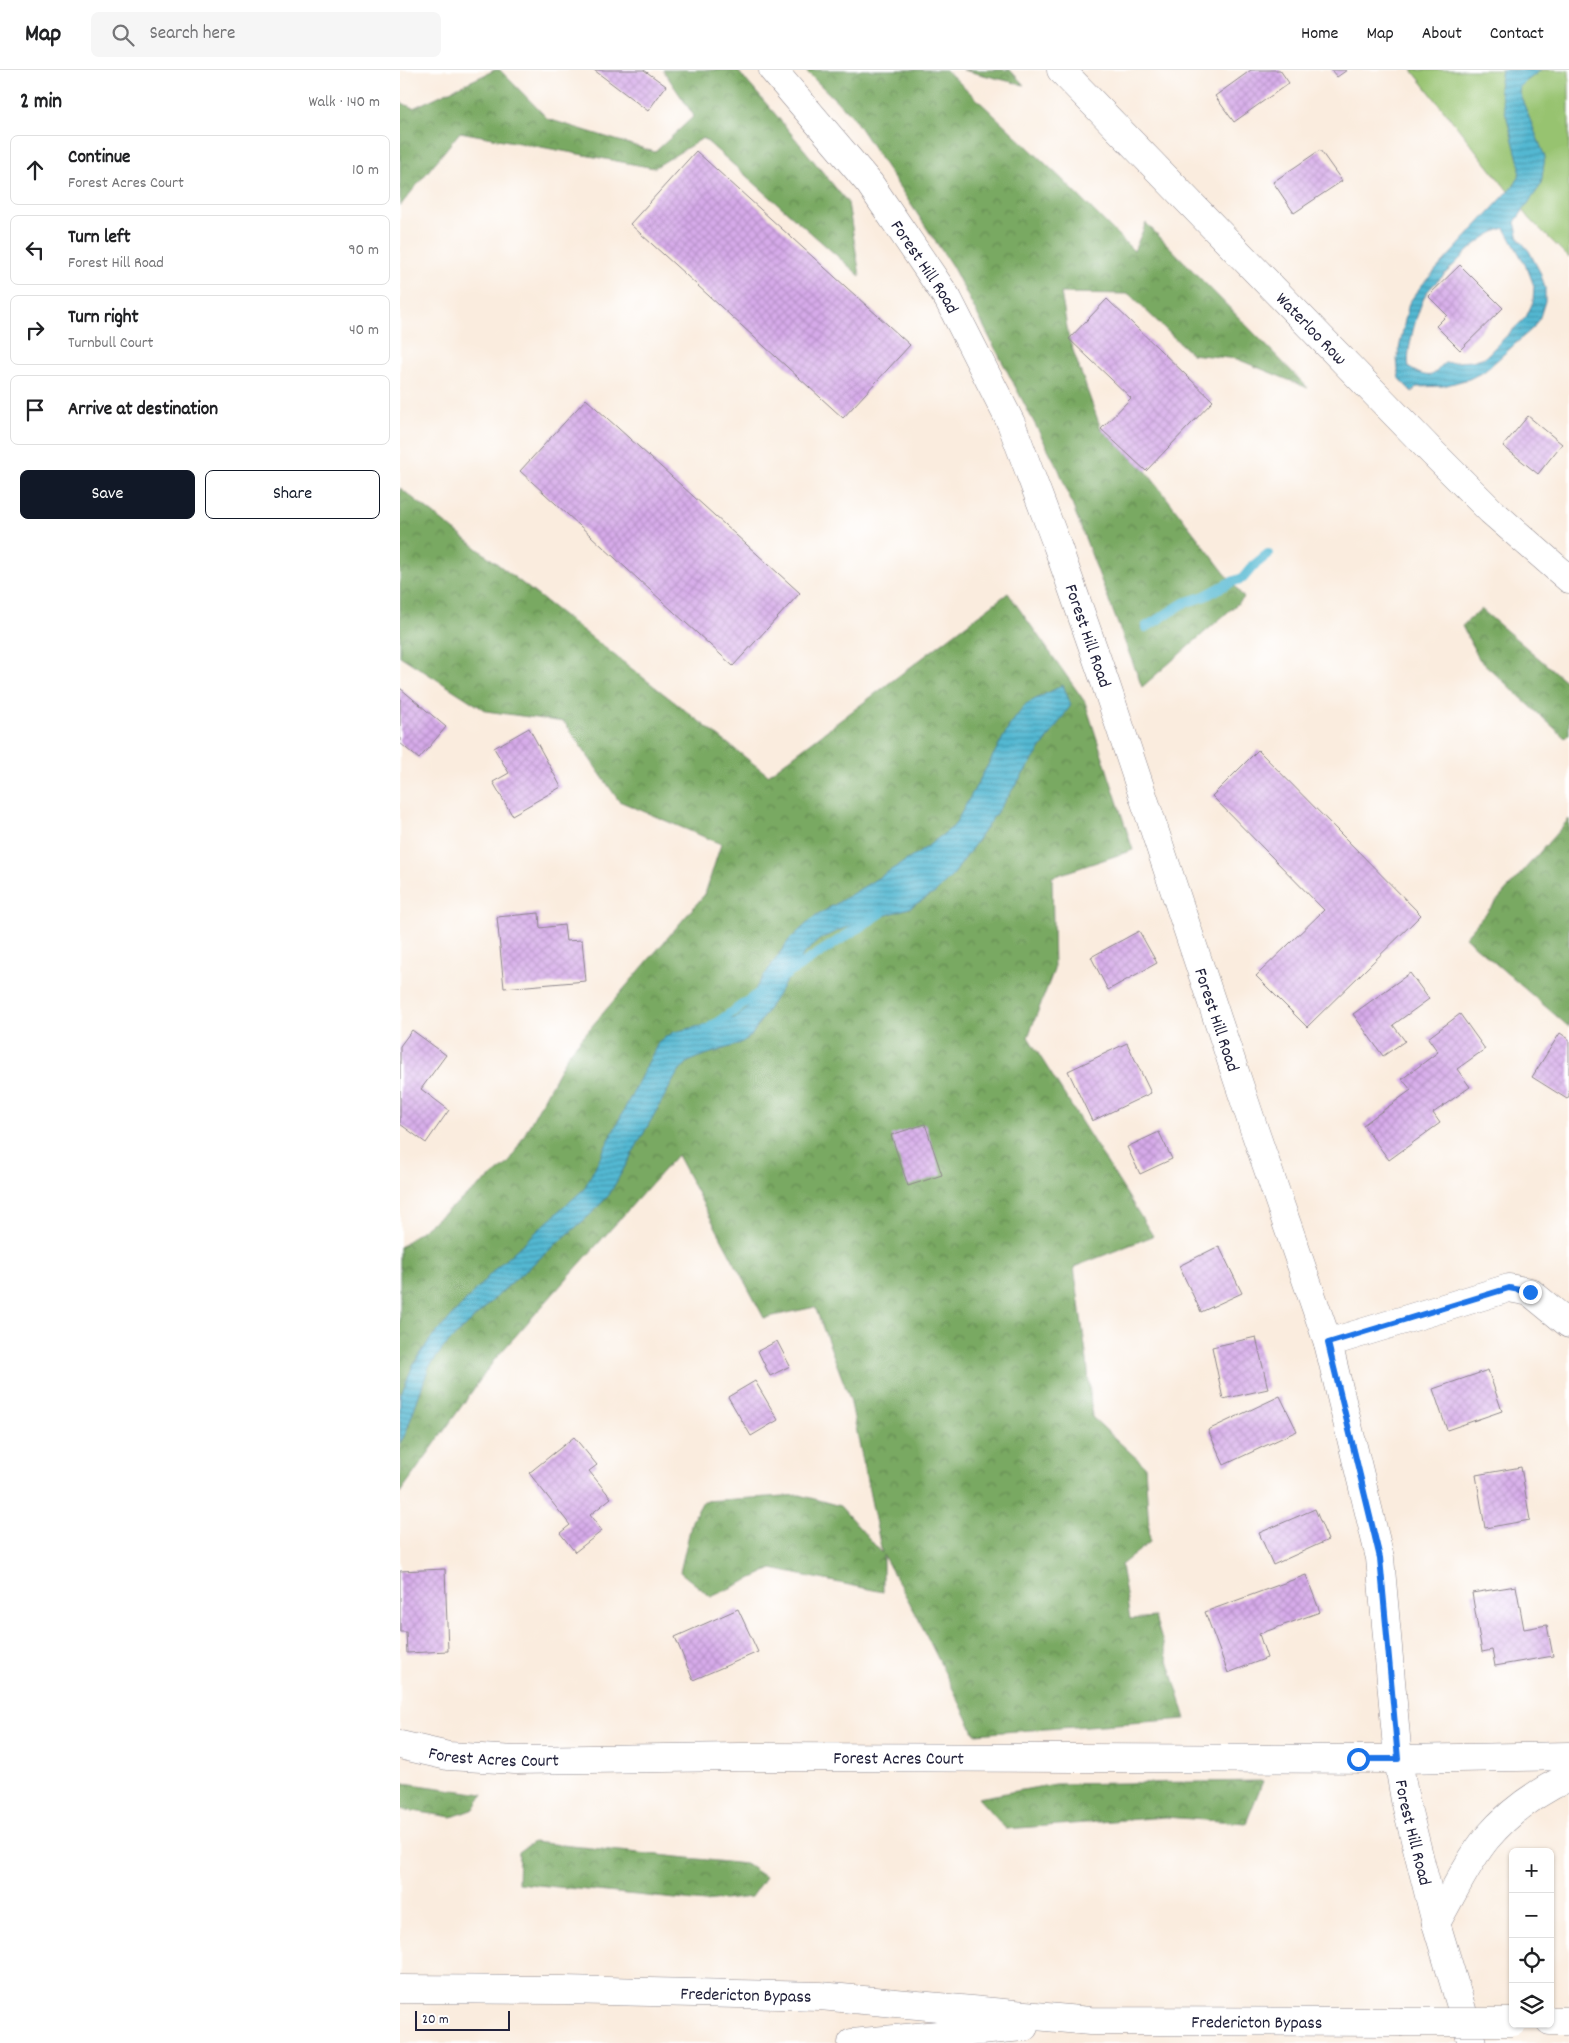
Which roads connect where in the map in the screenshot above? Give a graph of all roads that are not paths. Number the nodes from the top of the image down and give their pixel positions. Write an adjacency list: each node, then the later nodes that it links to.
1 (773, 70): 5 (main road, Forest Hill Road)
2 (1061, 70): 3 (main road, Waterloo Row)
3 (1569, 578)
4 (1569, 1324): 5 (main road)
5 (1328, 1343): 8 (main road, Forest Hill Road)
6 (400, 1745): 8 (main road, Forest Acres Court)
7 (1569, 1756): 8 (main road, Forest Acres Court)
8 (1398, 1759): 10 (main road, Forest Hill Road)
9 (1569, 1777): 10 (main road)
10 (1436, 1923): 15 (main road, Forest Hill Road)
11 (400, 1989): 12 (main road, Fredericton Bypass)
12 (1090, 2021): 13 (main road, Fredericton Bypass, bridge); 14 (main road, Fredericton Bypass)
13 (1509, 2022)
14 (852, 2043)
15 (1472, 2043)

